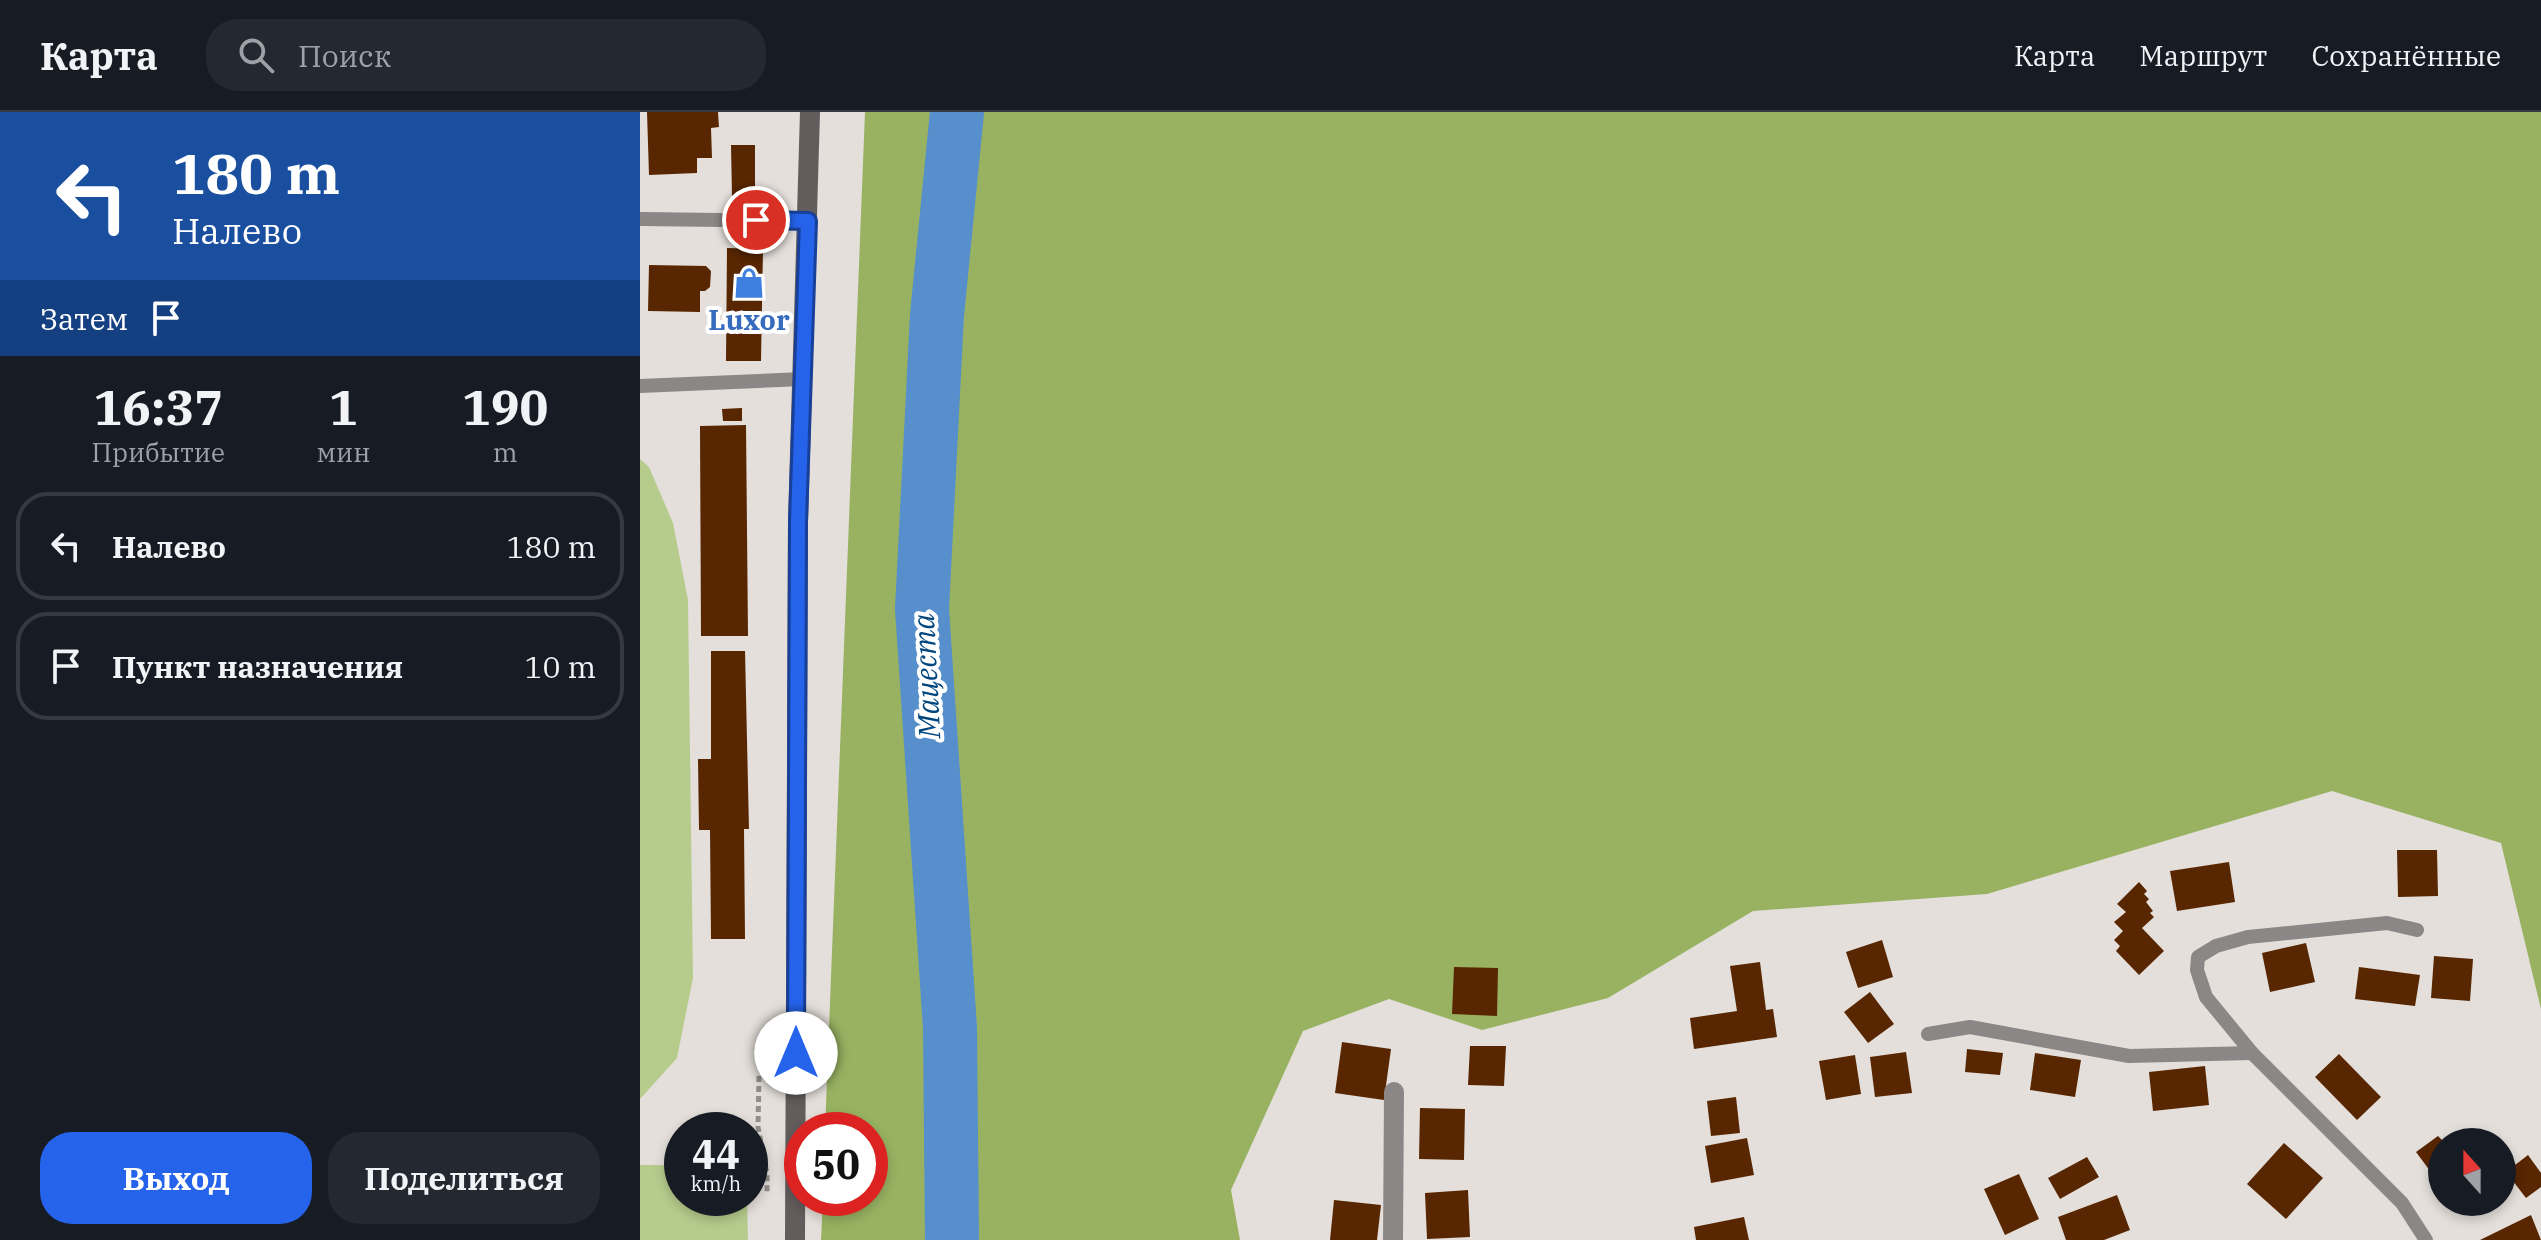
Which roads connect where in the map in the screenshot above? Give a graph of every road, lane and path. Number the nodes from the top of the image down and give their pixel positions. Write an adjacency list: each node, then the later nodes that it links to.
1 (810, 112): 3 (main road)
2 (640, 219): 3 (lane)
3 (808, 221): 4 (main road)
4 (803, 379): 5 (lane); 12 (main road)
5 (640, 386)
6 (2417, 930): 8 (lane)
7 (1928, 1034): 8 (lane)
8 (2252, 1053): 14 (lane)
9 (759, 1076): 11 (path)
10 (1394, 1092): 13 (street)
11 (758, 1112)
12 (795, 1240)
13 (1393, 1240)
14 (2426, 1240)

